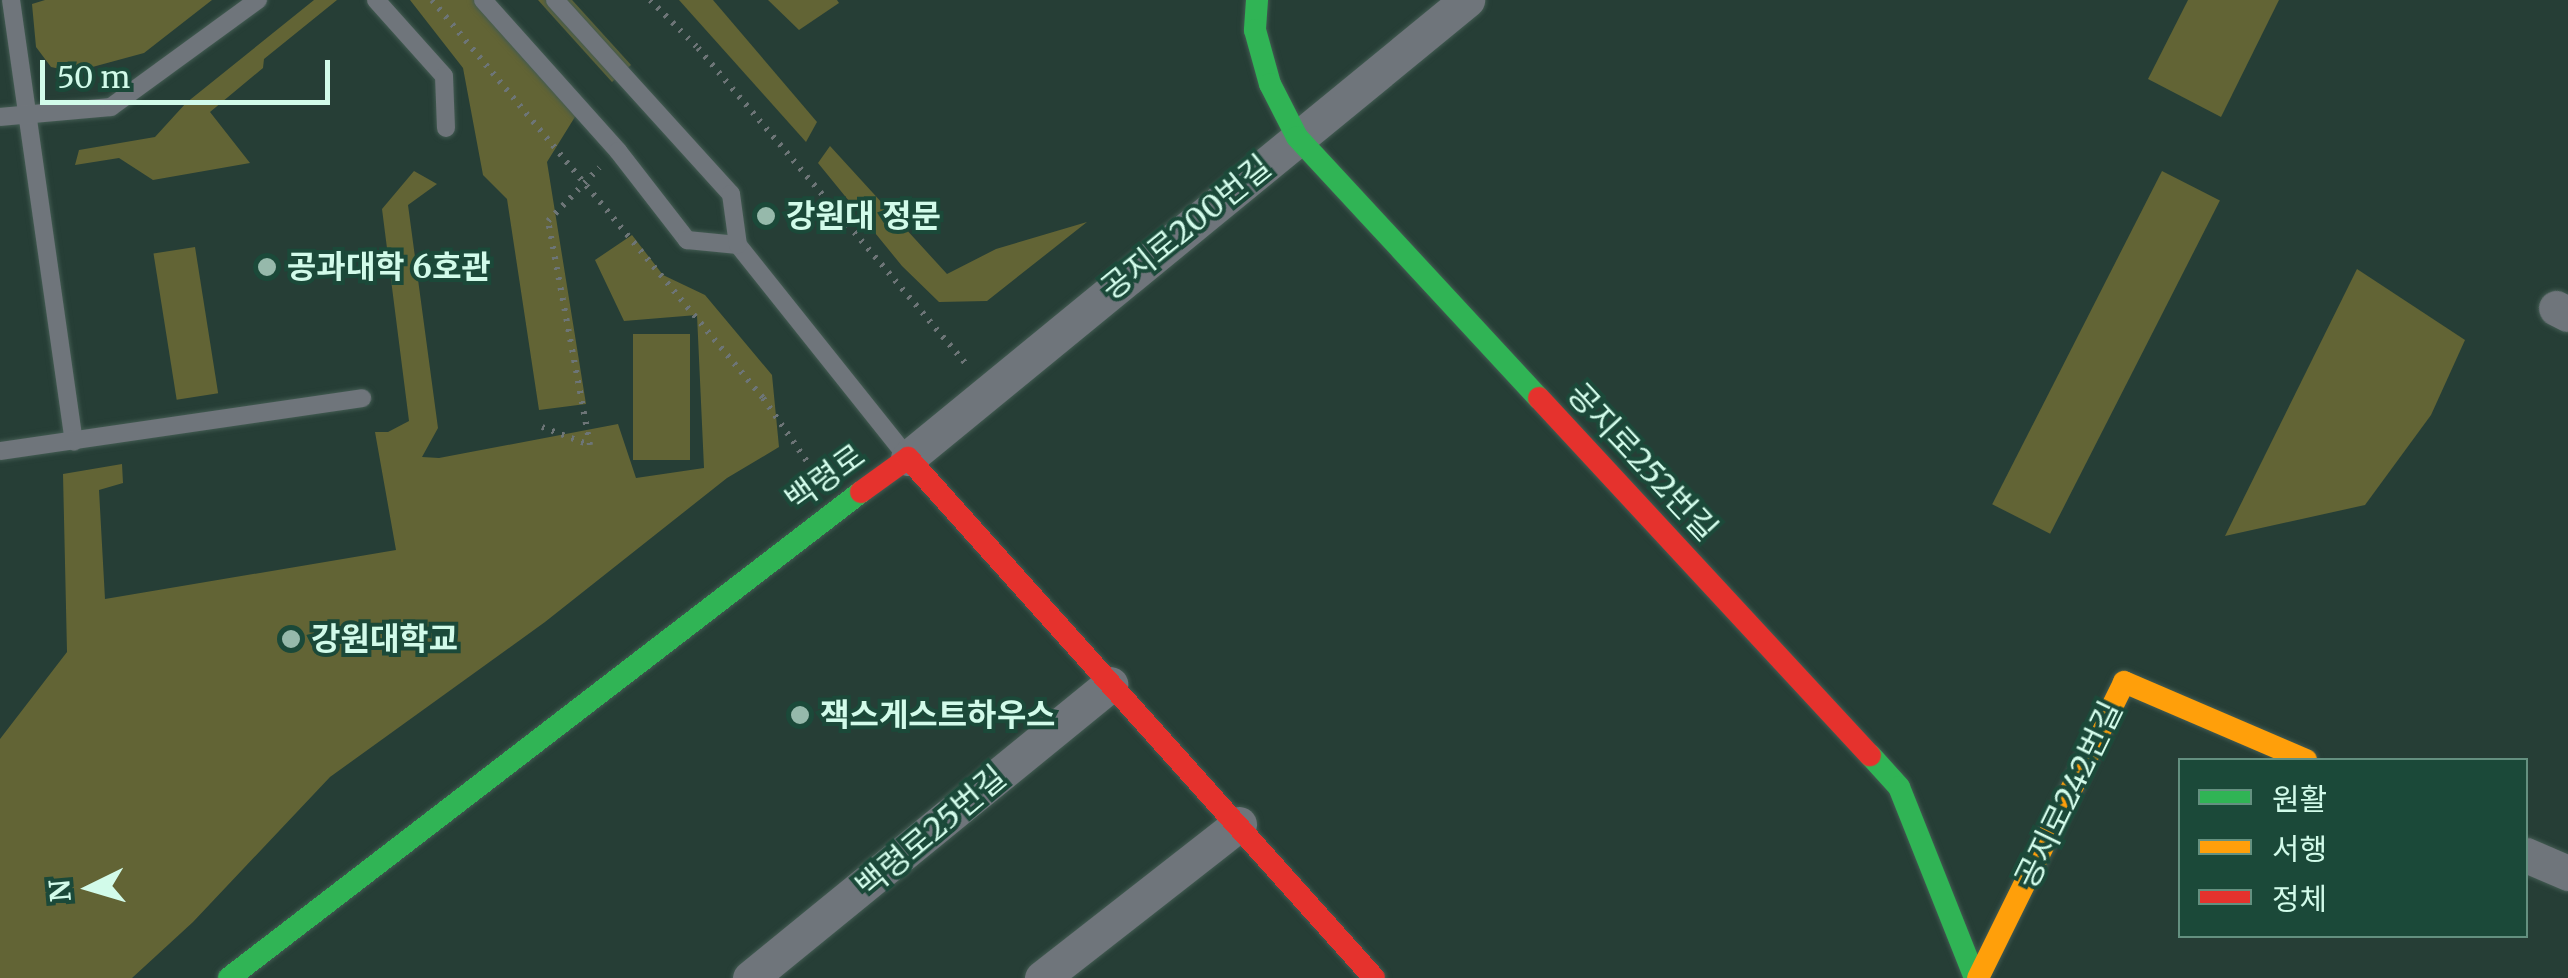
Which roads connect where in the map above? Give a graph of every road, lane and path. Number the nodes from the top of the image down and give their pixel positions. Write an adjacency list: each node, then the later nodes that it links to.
1 (12, 0): 10 (lane)
2 (258, 0): 10 (lane)
3 (376, 0): 12 (lane)
4 (432, 0): 14 (path)
5 (483, 0): 15 (lane)
6 (555, 0): 15 (lane)
7 (650, 0): 16 (path)
8 (1256, 0): 13 (street, 공지로252번길)
9 (1466, 0): 13 (street, 공지로200번길)
10 (30, 114): 11 (lane); 19 (lane)
11 (0, 117)
12 (446, 128)
13 (1298, 137): 16 (street, 공지로200번길); 33 (street, 공지로252번길)
14 (586, 180): 18 (path); 22 (path)
15 (738, 245): 21 (lane)
16 (987, 389): 21 (street, 공지로200번길)
17 (362, 398): 19 (lane)
18 (542, 427)
19 (74, 442): 20 (lane)
20 (0, 451)
21 (908, 458): 22 (street, 백령로); 23 (street, 백령로)
22 (838, 508): 28 (street, 백령로)
23 (1110, 684): 25 (street, 백령로); 30 (street, 백령로25번길)
24 (2301, 758): 33 (street, 공지로242번길)
25 (1240, 824): 31 (street); 32 (street, 백령로)
26 (2528, 855): 27 (street)
27 (2568, 873)
28 (270, 966): 29 (street, 백령로)
29 (228, 978)
30 (750, 978)
31 (1042, 978)
32 (1374, 978)
33 (1977, 978)

